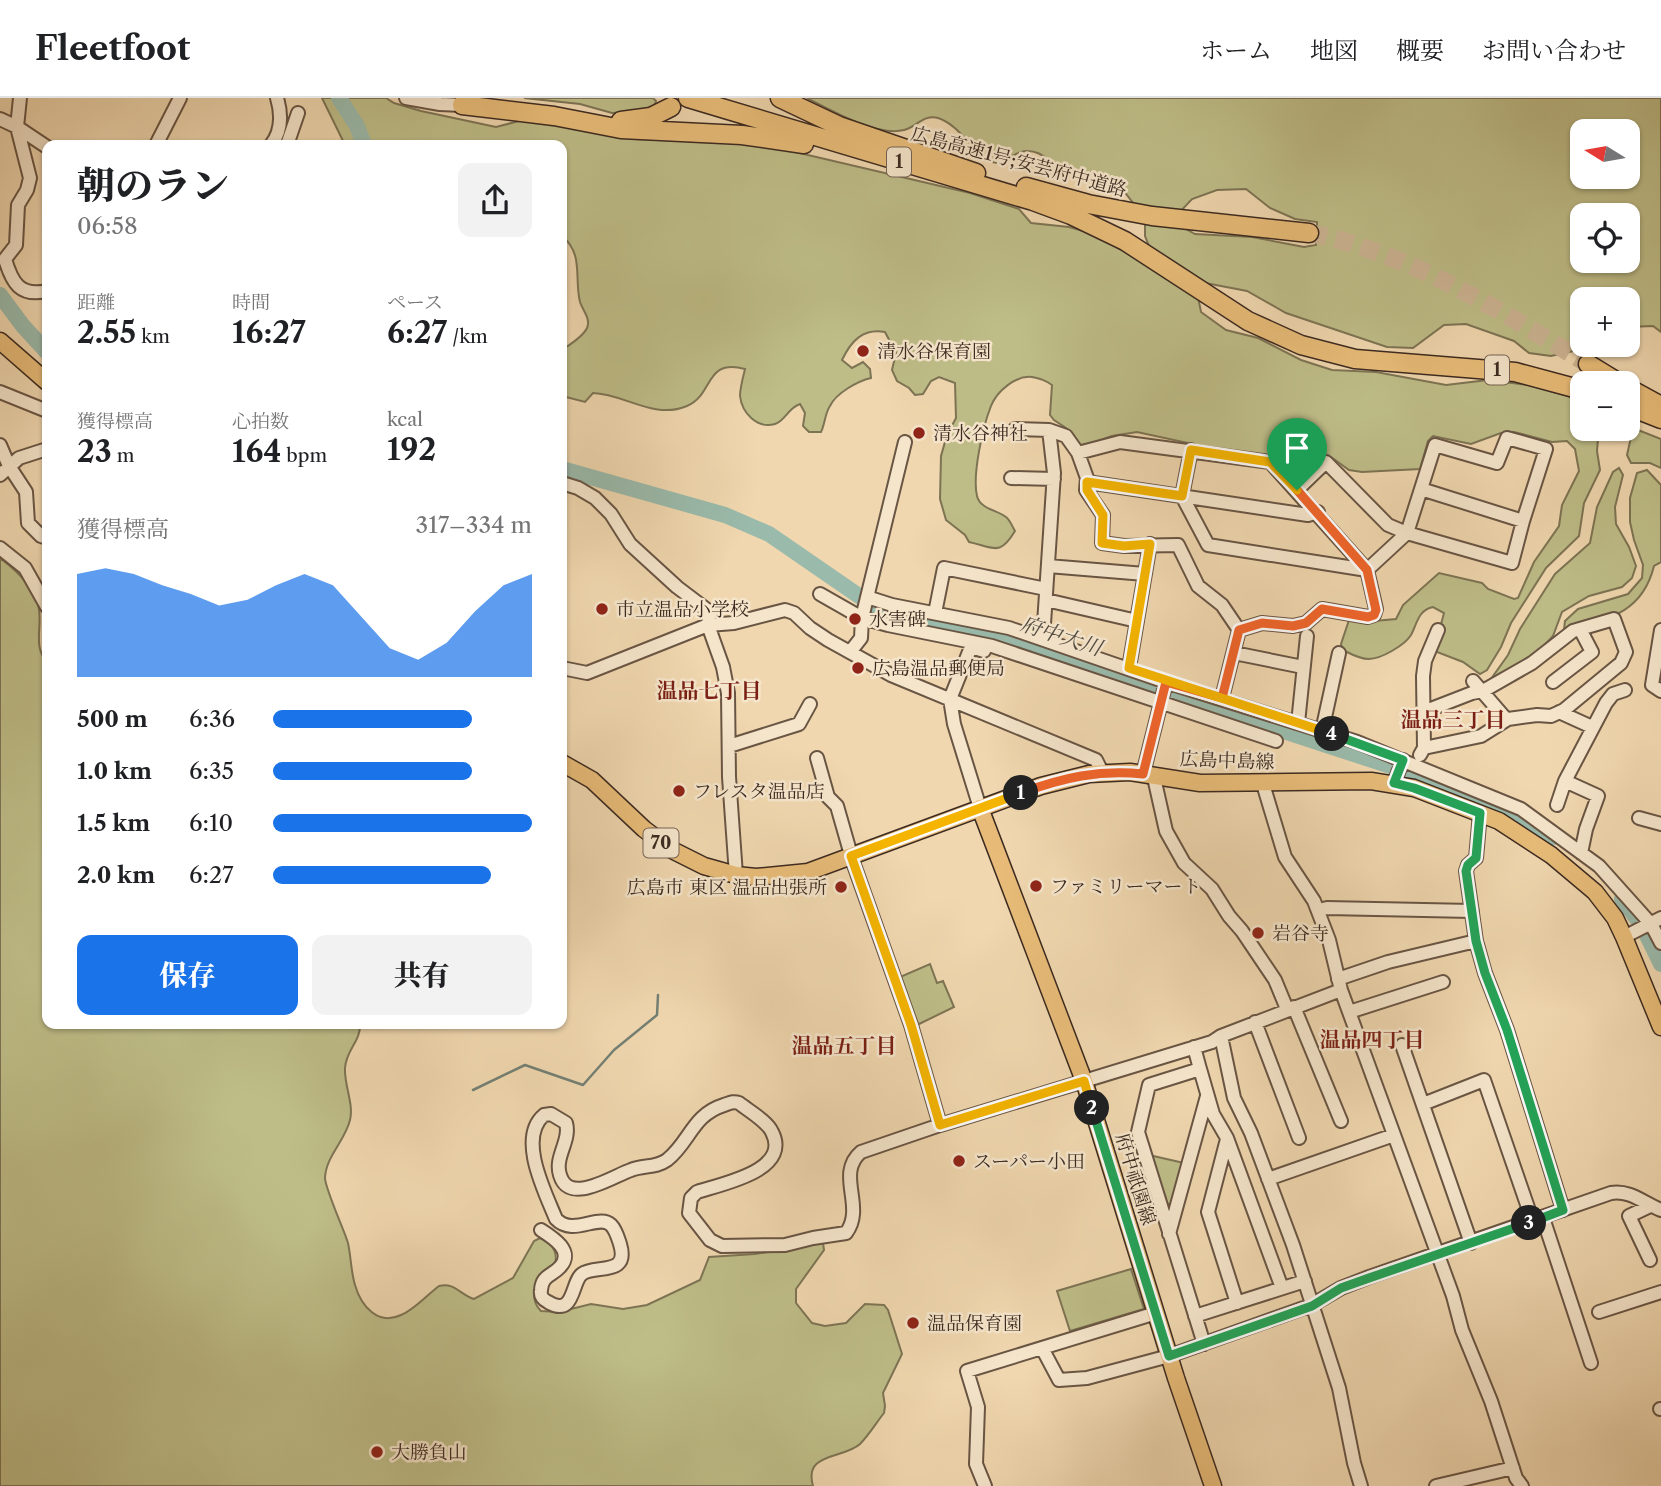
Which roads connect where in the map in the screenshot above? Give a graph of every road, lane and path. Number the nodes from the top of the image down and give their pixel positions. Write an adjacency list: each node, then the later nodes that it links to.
1 (20, 98): 12 (street)
2 (180, 98): 13 (street)
3 (277, 98): 14 (street)
4 (406, 98): 8 (street)
5 (688, 98): 17 (highway, 広島高速1号;安芸府中道路 / 1)
6 (724, 98): 17 (highway, 広島高速1号;安芸府中道路 / 1)
7 (780, 98): 17 (highway)
8 (462, 105): 9 (highway); 17 (highway)
9 (671, 107)
10 (298, 113): 15 (street)
11 (0, 119): 12 (street)
12 (17, 127): 16 (street); 19 (street)
13 (159, 140)
14 (280, 140)
15 (282, 140)
16 (42, 144)
17 (972, 178): 18 (highway, 広島高速1号;安芸府中道路 / 1); 25 (highway, 広島高速1号;安芸府中道路 / 1)
18 (1309, 233)
19 (4, 270): 20 (street)
20 (42, 292)
21 (0, 341): 24 (main road)
22 (1588, 364): 23 (highway)
23 (1599, 371)
24 (42, 378)
25 (1570, 387)
26 (0, 392): 29 (street)
27 (1640, 395): 28 (highway)
28 (1661, 406)
29 (42, 409)
30 (1640, 411): 31 (highway)
31 (1661, 419)
32 (1015, 429): 33 (street)
33 (1049, 430): 38 (street); 41 (street)
34 (905, 442): 58 (street)
35 (0, 445): 39 (street)
36 (1191, 450): 38 (street); 45 (street); 46 (street)
37 (42, 451): 39 (street)
38 (1078, 453): 42 (street)
39 (5, 470): 50 (street)
40 (1011, 478): 41 (street)
41 (1054, 479): 53 (street)
42 (1087, 482): 46 (street); 51 (street)
43 (567, 484): 63 (street)
44 (1421, 489): 48 (street); 48 (street); 49 (street)
45 (1297, 490): 47 (street); 49 (street)
46 (1182, 496): 47 (street); 54 (street)
47 (1318, 512): 54 (street)
48 (1522, 521): 49 (street)
49 (1407, 533): 54 (street)
50 (42, 536)
51 (1150, 544): 55 (street); 65 (street)
52 (0, 548): 59 (street)
53 (1048, 566): 55 (street); 57 (street)
54 (1367, 570): 65 (street)
55 (1145, 574): 62 (street)
56 (820, 594): 61 (street)
57 (1046, 595): 60 (street); 62 (street); 69 (street)
58 (867, 597): 60 (street); 61 (street)
59 (42, 598)
60 (935, 613): 69 (street)
61 (862, 618): 70 (street); 71 (street)
62 (1137, 621): 75 (street)
63 (708, 625): 70 (street); 76 (street); 94 (street)
64 (1580, 629): 79 (street); 81 (street); 88 (street)
65 (1239, 630): 72 (street)
66 (1438, 630): 87 (street)
67 (1661, 630): 82 (street)
68 (1307, 636): 74 (street)
69 (1043, 639): 75 (street)
70 (850, 652): 84 (street)
71 (1008, 652): 84 (street); 85 (street)
72 (1234, 653): 74 (street); 83 (street)
73 (1339, 653): 92 (street)
74 (1303, 667): 90 (street)
75 (1129, 668): 78 (street)
76 (567, 669)
77 (1473, 681): 81 (street)
78 (1166, 682): 83 (street); 85 (street)
79 (1553, 682)
80 (1625, 690): 91 (street)
81 (1483, 691): 87 (street); 89 (street)
82 (1661, 691)
83 (1222, 698): 90 (street)
84 (950, 699): 100 (street); 106 (street)
85 (1161, 703): 93 (street); 101 (street)
86 (810, 704): 94 (street)
87 (1423, 712): 95 (street)
88 (1559, 712): 89 (street); 91 (street)
89 (1506, 719): 95 (street)
90 (1298, 723): 92 (street)
91 (1591, 727): 102 (street)
92 (1322, 731): 97 (street)
93 (1276, 741)
94 (729, 746): 112 (street)
95 (1423, 748): 98 (street)
96 (817, 758): 111 (street)
97 (1403, 760): 98 (street); 103 (street)
98 (1416, 765): 110 (street)
99 (567, 766): 112 (main road, 広島中島線 / 70)
100 (1102, 772): 101 (main road, 広島中島線 / 70); 106 (main road, 広島中島線 / 70)
101 (1150, 775): 104 (main road, 広島中島線 / 70); 121 (street)
102 (1565, 781): 105 (street); 110 (street)
103 (1394, 783): 104 (main road, 広島中島線 / 70); 107 (main road, 広島中島線 / 70)
104 (1263, 784): 113 (street)
105 (1557, 805)
106 (981, 808): 111 (main road, 広島中島線 / 70); 129 (main road, 府中祇園線)
107 (1480, 813): 114 (street); 116 (main road, 広島中島線 / 70)
108 (1639, 818): 109 (street)
109 (1661, 824)
110 (1581, 853): 115 (street)
111 (851, 856): 112 (main road, 広島中島線 / 70); 133 (street)
112 (736, 875)
113 (1318, 910): 114 (street); 120 (street)
114 (1472, 911): 117 (street)
115 (1656, 921): 116 (street); 118 (street)
116 (1624, 937): 124 (main road, 広島中島線 / 70)
117 (1476, 941): 120 (street); 139 (street)
118 (1661, 943)
119 (1443, 982): 122 (street)
120 (1339, 984): 121 (street); 122 (street)
121 (1290, 1008): 123 (street); 132 (street)
122 (1349, 1012): 134 (street)
123 (1255, 1022): 125 (street); 136 (street)
124 (1661, 1027)
125 (1221, 1036): 127 (street); 137 (street)
126 (1402, 1045): 131 (street)
127 (1194, 1048): 128 (street); 129 (street)
128 (1200, 1069): 130 (street); 142 (street)
129 (1084, 1081): 133 (street); 152 (main road, 府中祇園線)
130 (1208, 1093): 135 (street); 142 (street)
131 (1423, 1104): 140 (street); 143 (street)
132 (1341, 1121)
133 (940, 1125): 141 (street)
134 (1394, 1135): 137 (street); 144 (street)
135 (1227, 1138): 147 (street); 149 (street)
136 (1299, 1138)
137 (1268, 1179): 146 (street)
138 (1656, 1208): 139 (street); 145 (street)
139 (1563, 1210): 140 (street)
140 (1538, 1220): 143 (street); 157 (street)
141 (541, 1230)
142 (1169, 1235): 153 (street)
143 (1471, 1243): 144 (street)
144 (1438, 1255): 150 (street); 158 (street)
145 (1650, 1260)
146 (1305, 1281): 147 (street); 150 (street)
147 (1282, 1288): 149 (street)
148 (1661, 1292): 151 (street)
149 (1237, 1303): 153 (street)
150 (1312, 1306): 154 (street); 161 (street)
151 (1599, 1312)
152 (1156, 1313): 155 (street); 156 (main road, 府中祇園線)
153 (1195, 1317): 154 (street)
154 (1203, 1344): 156 (street)
155 (1042, 1348): 156 (street); 159 (street)
156 (1169, 1356): 160 (main road, 府中祇園線)
157 (1591, 1363)
158 (1513, 1468): 162 (street); 163 (street)
159 (985, 1486)
160 (1213, 1486)
161 (1361, 1486)
162 (1436, 1486)
163 (1522, 1486)

